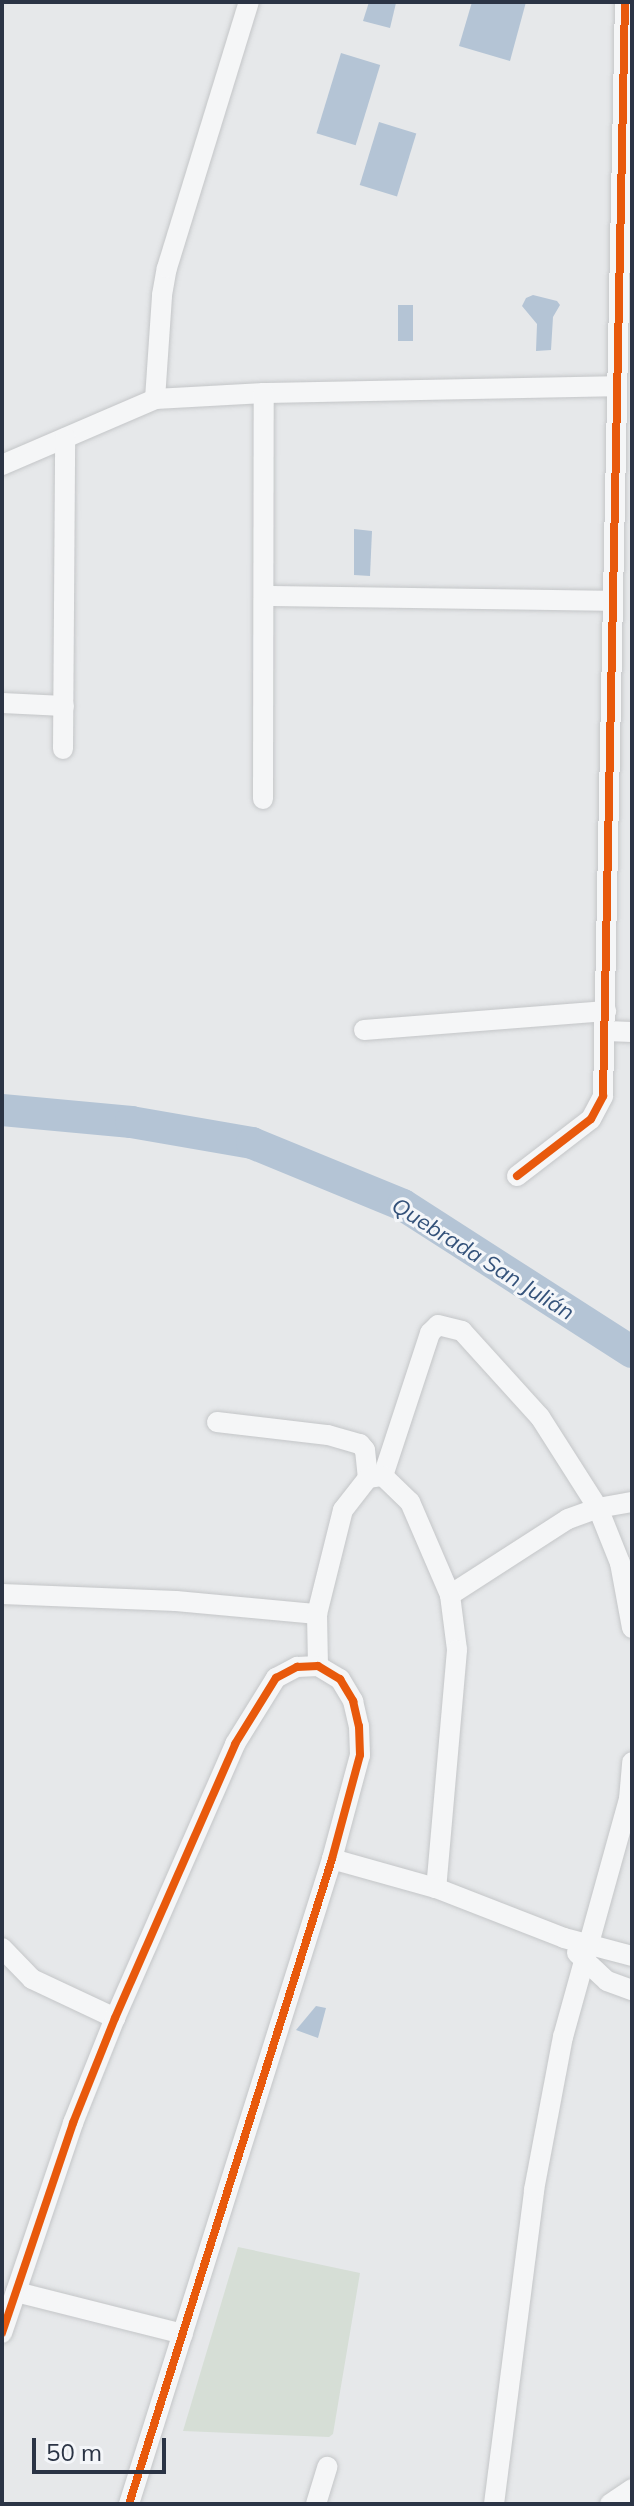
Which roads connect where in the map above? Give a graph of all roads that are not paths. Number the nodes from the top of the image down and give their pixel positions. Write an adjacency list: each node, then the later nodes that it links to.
1 (249, 2): 6 (street)
2 (625, 2): 3 (street)
3 (626, 284): 4 (street)
4 (616, 386): 5 (street); 10 (street)
5 (264, 393): 6 (street); 9 (street)
6 (155, 399): 7 (street)
7 (65, 438): 8 (street); 12 (street)
8 (2, 465)
9 (264, 596): 10 (street); 14 (street)
10 (613, 601): 15 (street)
11 (2, 703): 12 (street)
12 (64, 706): 13 (street)
13 (63, 749)
14 (263, 799)
15 (606, 1021): 16 (street); 17 (street); 18 (street)
16 (364, 1030)
17 (632, 1032)
18 (517, 1176)
19 (217, 1422): 20 (street)
20 (376, 1477): 22 (street); 24 (street); 25 (street)
21 (632, 1502): 22 (street)
22 (598, 1508): 24 (street); 26 (street)
23 (2, 1594): 25 (street)
24 (450, 1595): 31 (street)
25 (317, 1614): 27 (street)
26 (632, 1628)
27 (318, 1666): 30 (street); 36 (street)
28 (632, 1762): 29 (street)
29 (631, 1798): 33 (street)
30 (332, 1859): 31 (street); 39 (street)
31 (436, 1888): 33 (street)
32 (2, 1948): 36 (street)
33 (585, 1952): 34 (street); 35 (street); 44 (street)
34 (632, 1956)
35 (632, 1990)
36 (115, 2018): 37 (street)
37 (16, 2292): 38 (street); 39 (street)
38 (2, 2333)
39 (183, 2334): 42 (street)
40 (327, 2467): 43 (street)
41 (632, 2489): 45 (street)
42 (129, 2504)
43 (316, 2504)
44 (494, 2504)
45 (610, 2504)

